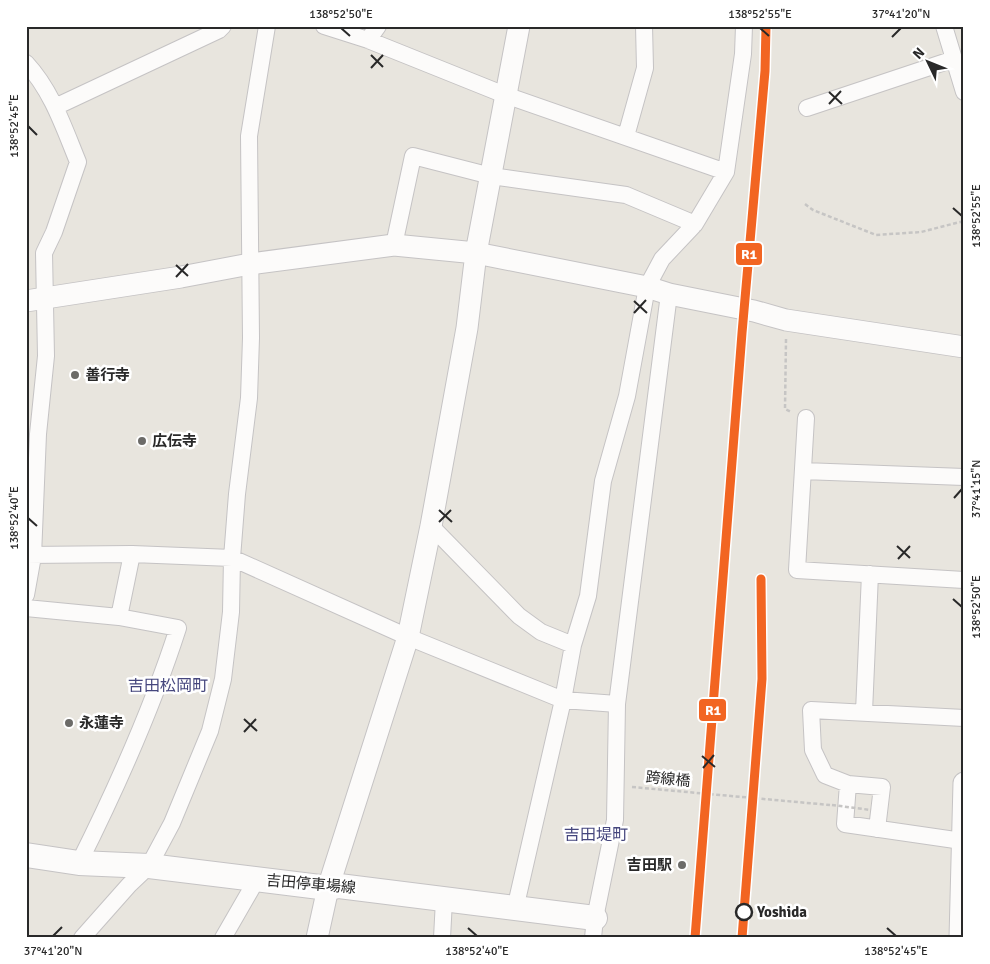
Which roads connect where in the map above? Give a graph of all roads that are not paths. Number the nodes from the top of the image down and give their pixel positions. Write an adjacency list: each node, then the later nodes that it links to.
1 (223, 26): 14 (street)
2 (267, 26): 22 (street)
3 (324, 26): 9 (street)
4 (378, 26): 9 (street)
5 (519, 26): 13 (street)
6 (644, 26): 16 (street)
7 (744, 26): 17 (street)
8 (944, 26): 10 (street)
9 (368, 40): 13 (street)
10 (954, 59): 12 (street); 15 (street)
11 (26, 63): 14 (street)
12 (964, 92)
13 (505, 95): 16 (street); 18 (street)
14 (55, 107): 25 (street)
15 (808, 108)
16 (626, 136): 17 (street)
17 (726, 172): 19 (street)
18 (491, 176): 19 (street); 20 (street); 21 (street)
19 (695, 224): 23 (street)
20 (394, 245): 21 (street); 22 (street)
21 (476, 253): 23 (street); 31 (street)
22 (250, 264): 25 (street); 34 (street)
23 (647, 287): 24 (street); 41 (street)
24 (669, 294): 26 (street); 43 (street)
25 (36, 300): 28 (street)
26 (964, 348)
27 (806, 418): 29 (street)
28 (32, 434): 33 (street)
29 (803, 470): 30 (street); 35 (street)
30 (964, 477)
31 (430, 526): 40 (street); 41 (street)
32 (132, 554): 33 (street); 34 (street); 39 (street)
33 (30, 555): 37 (street)
34 (232, 558): 40 (street); 52 (street)
35 (870, 574): 36 (street); 44 (street)
36 (964, 580)
37 (26, 595)
38 (26, 608): 39 (street)
39 (119, 617): 51 (street)
40 (408, 637): 42 (street); 54 (street)
41 (573, 645): 42 (street)
42 (563, 700): 43 (street); 56 (street)
43 (617, 704): 57 (street)
44 (864, 712): 45 (street); 47 (street)
45 (964, 718)
46 (964, 783): 49 (street)
47 (848, 784): 48 (street); 48 (street)
48 (877, 829): 49 (street)
49 (963, 841): 62 (street)
50 (26, 854): 51 (main road, 吉田停車場線)
51 (79, 863): 52 (main road, 吉田停車場線)
52 (148, 866): 53 (main road, 吉田停車場線); 58 (street)
53 (257, 879): 54 (main road, 吉田停車場線); 59 (street)
54 (328, 888): 55 (main road, 吉田停車場線); 60 (street)
55 (444, 900): 56 (main road, 吉田停車場線); 61 (street)
56 (514, 909): 57 (main road, 吉田停車場線)
57 (594, 928)
58 (82, 938)
59 (223, 938)
60 (317, 938)
61 (442, 938)
62 (960, 938)

